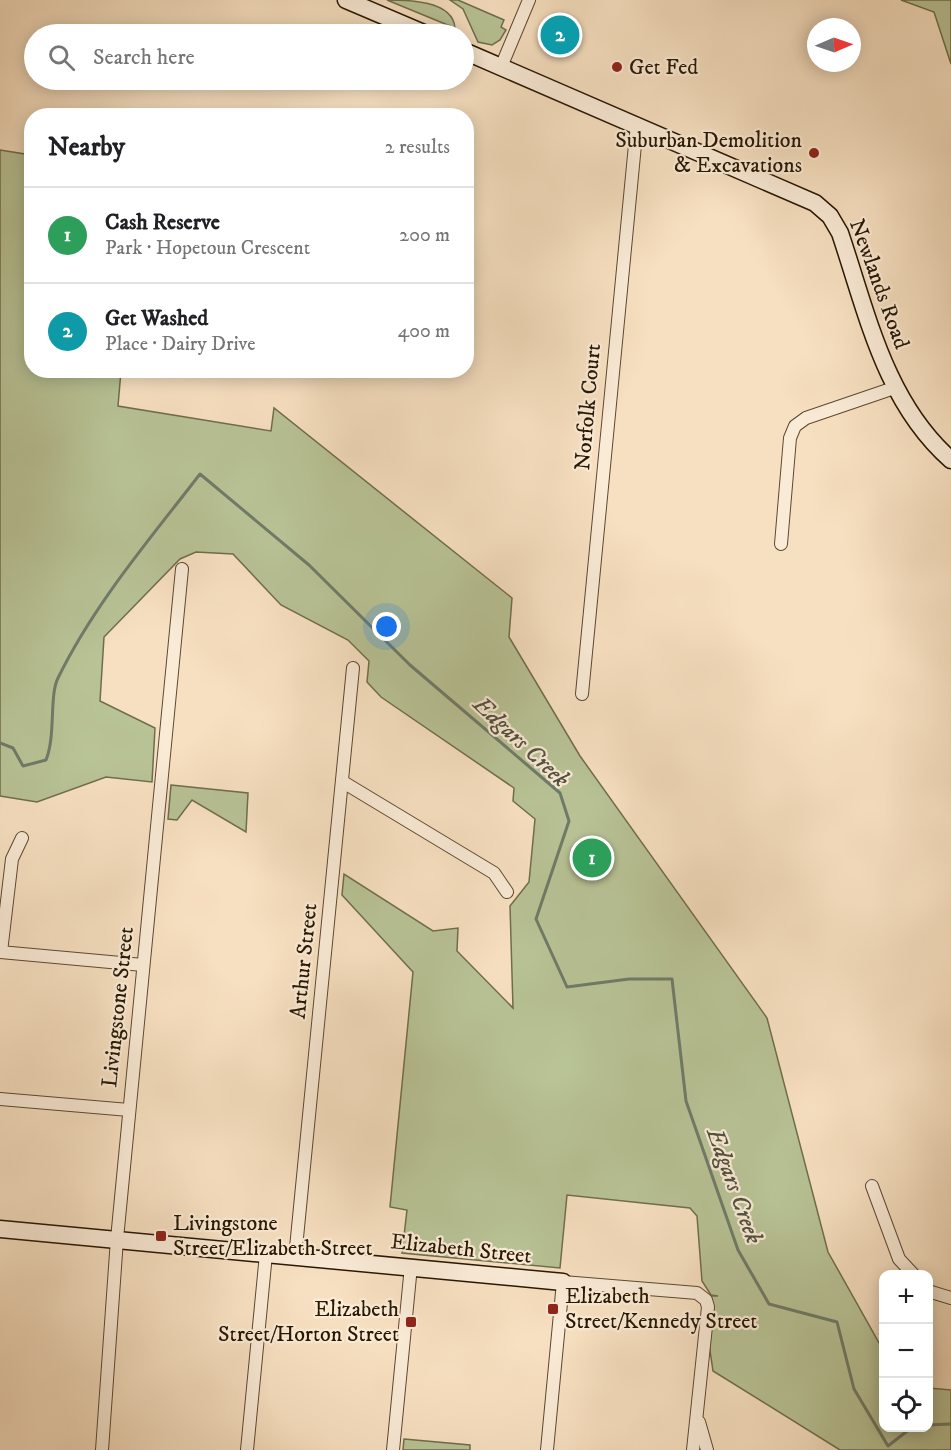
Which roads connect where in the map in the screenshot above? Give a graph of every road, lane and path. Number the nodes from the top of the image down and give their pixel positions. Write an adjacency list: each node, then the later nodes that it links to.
1 (346, 0): 3 (street)
2 (529, 0): 5 (street)
3 (402, 24)
4 (474, 55): 5 (street, Newlands Road)
5 (501, 67): 6 (street, Newlands Road)
6 (636, 124): 7 (street, Newlands Road); 12 (street, Norfolk Court)
7 (894, 388): 8 (street, Newlands Road); 9 (street)
8 (951, 460)
9 (780, 544)
10 (182, 569): 17 (street, Livingstone Street)
11 (353, 668): 13 (street, Arthur Street)
12 (582, 694)
13 (343, 782): 15 (street); 24 (street, Arthur Street)
14 (22, 838): 16 (street)
15 (507, 891)
16 (1, 952): 17 (street)
17 (144, 965): 19 (street, Livingstone Street)
18 (0, 1099): 19 (street)
19 (129, 1110): 22 (street, Livingstone Street)
20 (872, 1186): 26 (street)
21 (0, 1229): 22 (street, Elizabeth Street)
22 (117, 1239): 23 (street, Elizabeth Street); 31 (street, Livingstone Street)
23 (266, 1254): 24 (street, Elizabeth Street); 32 (street)
24 (295, 1258): 25 (street, Elizabeth Street)
25 (411, 1266): 27 (street, Elizabeth Street); 33 (street)
26 (909, 1270)
27 (563, 1282): 30 (street, Elizabeth Street); 34 (street)
28 (933, 1293): 29 (street)
29 (951, 1298)
30 (697, 1415): 35 (street); 36 (street)
31 (102, 1450)
32 (247, 1450)
33 (393, 1450)
34 (548, 1450)
35 (693, 1450)
36 (707, 1450)

